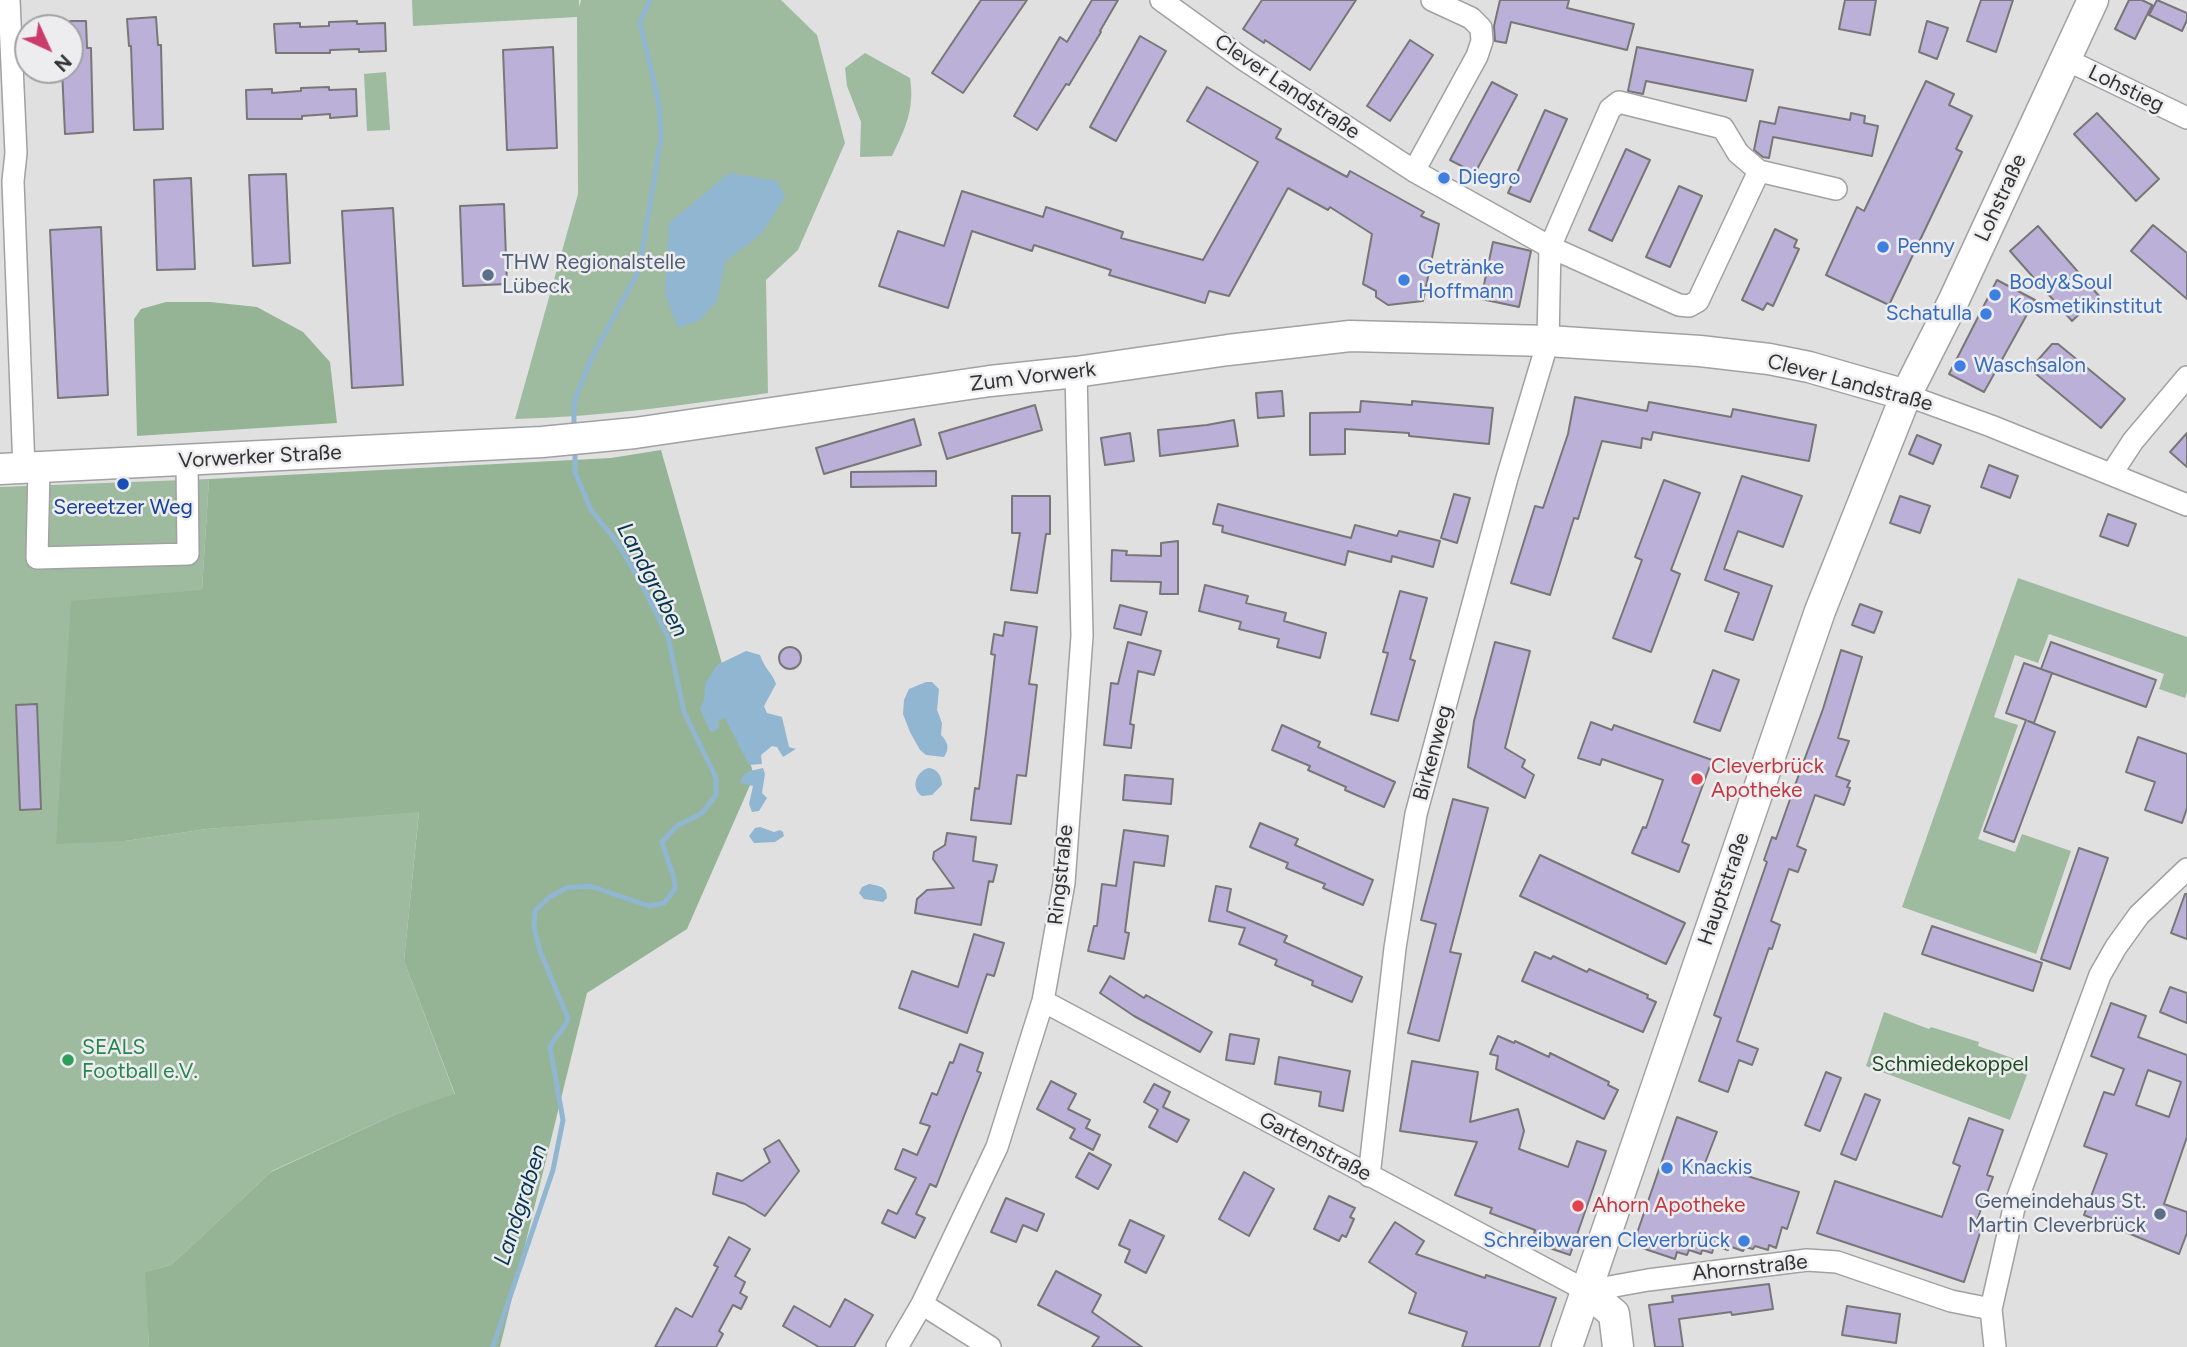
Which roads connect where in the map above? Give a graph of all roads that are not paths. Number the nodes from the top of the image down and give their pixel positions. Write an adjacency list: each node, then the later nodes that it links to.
1 (9, 0): 17 (street)
2 (1161, 0): 7 (street, Clever Landstraße)
3 (1432, 0): 7 (street)
4 (2093, 0): 5 (street, Lohstraße)
5 (2065, 59): 6 (street, Lohstieg); 14 (street, Lohstraße)
6 (2187, 118)
7 (1414, 171): 10 (street, Clever Landstraße)
8 (1759, 172): 9 (street); 10 (street, Clever Landstraße); 10 (street)
9 (1836, 189)
10 (1550, 247): 11 (street)
11 (1548, 341): 12 (street, Zum Vorwerk); 14 (street, Clever Landstraße); 22 (street, Birkenweg)
12 (1076, 372): 15 (street, Zum Vorwerk); 21 (street, Ringstraße)
13 (2187, 377): 18 (street)
14 (1906, 395): 18 (street, Clever Landstraße); 23 (street, Hauptstraße)
15 (531, 443): 16 (street, Vorwerker Straße)
16 (187, 461): 17 (street, Vorwerker Straße); 17 (street)
17 (21, 468)
18 (2112, 473): 19 (street, Clever Landstraße)
19 (2187, 505)
20 (2187, 869): 25 (street)
21 (1043, 1001): 22 (street, Gartenstraße); 24 (street, Ringstraße)
22 (1369, 1176): 23 (street, Gartenstraße)
23 (1587, 1291): 25 (street, Ahornstraße); 28 (street, Hauptstraße); 29 (street)
24 (922, 1304): 26 (street, Ringstraße); 27 (street)
25 (1991, 1309): 30 (street)
26 (897, 1347)
27 (990, 1347)
28 (1567, 1347)
29 (1618, 1347)
30 (1994, 1347)

